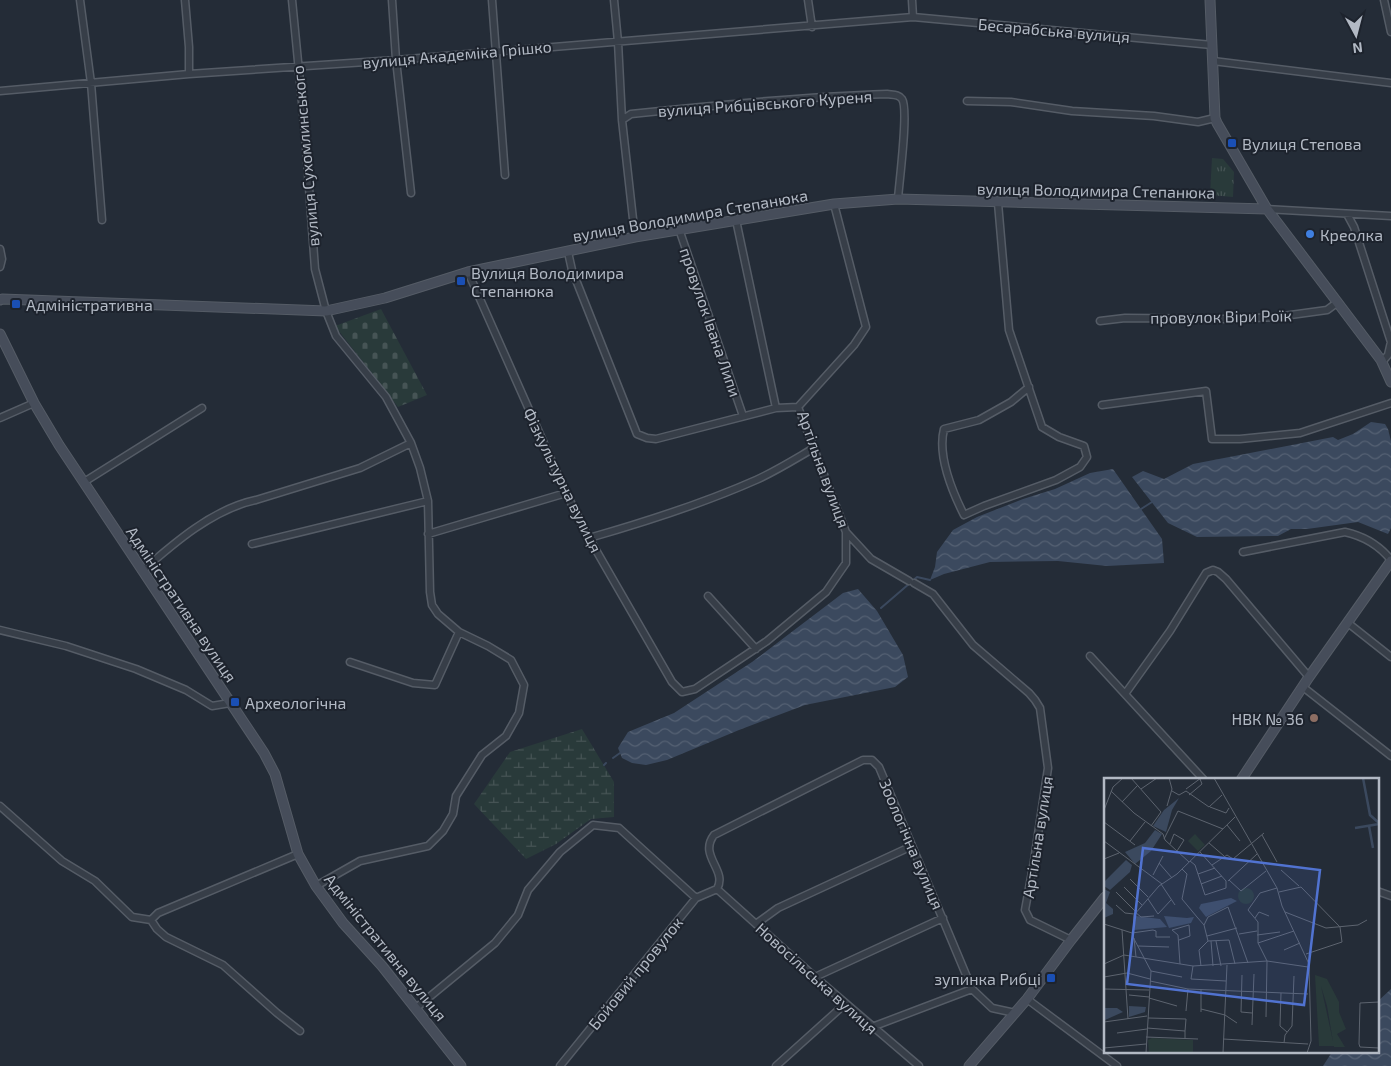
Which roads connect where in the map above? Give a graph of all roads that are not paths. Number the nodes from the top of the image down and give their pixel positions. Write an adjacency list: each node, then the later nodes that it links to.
1 (80, 0): 21 (street)
2 (185, 0): 20 (street)
3 (292, 0): 19 (street, вулиця Сухомлинського)
4 (392, 0): 17 (street)
5 (492, 0): 16 (street)
6 (614, 0): 14 (street)
7 (808, 0): 12 (street)
8 (912, 0): 11 (street)
9 (1210, 0): 15 (street)
10 (1384, 0): 13 (street)
11 (913, 17): 12 (street, вулиця Академіка Грішко); 15 (street, Бесарабська вулиця)
12 (812, 26): 14 (street, вулиця Академіка Грішко)
13 (1391, 32)
14 (618, 42): 16 (street, вулиця Академіка Грішко); 26 (street)
15 (1212, 45): 18 (street)
16 (496, 51): 17 (street, вулиця Академіка Грішко); 27 (street)
17 (396, 60): 19 (street, вулиця Академіка Грішко); 28 (street)
18 (1213, 61): 22 (street); 25 (street)
19 (298, 66): 20 (street, вулиця Академіка Грішко); 45 (street, вулиця Сухомлинського)
20 (189, 74): 21 (street, вулиця Академіка Грішко)
21 (91, 83): 23 (street, вулиця Академіка Грішко); 35 (street)
22 (1391, 83)
23 (0, 91)
24 (967, 101): 25 (street)
25 (1215, 118): 32 (street)
26 (622, 120): 29 (street, вулиця Рибцівського Куреня); 38 (street)
27 (505, 175)
28 (411, 193)
29 (898, 199): 30 (street, вулиця Володимира Степанюка); 31 (street, вулиця Володимира Степанюка)
30 (998, 203): 32 (street, вулиця Володимира Степанюка); 50 (street)
31 (834, 204): 36 (street, вулиця Володимира Степанюка); 54 (street, Артільна вулиця)
32 (1267, 210): 33 (street, вулиця Володимира Степанюка); 44 (street)
33 (1348, 214): 34 (street, вулиця Володимира Степанюка); 48 (street)
34 (1391, 216)
35 (102, 220)
36 (736, 220): 37 (street, вулиця Володимира Степанюка); 56 (street)
37 (679, 229): 38 (street, вулиця Володимира Степанюка); 57 (street, провулок Івана Липи)
38 (635, 237): 40 (street, вулиця Володимира Степанюка)
39 (0, 249): 41 (street)
40 (568, 252): 42 (street, вулиця Володимира Степанюка); 57 (street)
41 (0, 267)
42 (468, 272): 45 (street, вулиця Володимира Степанюка); 62 (street, Фізкультурна вулиця)
43 (1, 298): 45 (street, вулиця Володимира Степанюка)
44 (1338, 302): 46 (street, провулок Віри Роїк); 48 (street)
45 (326, 311): 59 (street, вулиця Сухомлинського)
46 (1100, 321)
47 (0, 334): 51 (street, Адміністративна вулиця)
48 (1382, 362): 49 (street)
49 (1391, 382)
50 (1029, 387): 50 (street)
51 (34, 402): 58 (street); 61 (street, Адміністративна вулиця)
52 (1391, 403): 53 (street)
53 (1102, 405)
54 (798, 407): 56 (street); 60 (street, Артільна вулиця)
55 (202, 408): 61 (street)
56 (776, 408): 57 (street)
57 (743, 416)
58 (0, 418)
59 (411, 443): 63 (street, вулиця Сухомлинського); 70 (street)
60 (814, 448): 64 (street, Артільна вулиця); 66 (street)
61 (84, 482): 70 (street, Адміністративна вулиця)
62 (566, 493): 65 (street); 66 (street, Фізкультурна вулиця)
63 (428, 501): 65 (street, вулиця Сухомлинського); 67 (street)
64 (846, 532): 75 (street); 98 (street, Артільна вулиця)
65 (428, 534): 74 (street, вулиця Сухомлинського)
66 (589, 538): 75 (street, Фізкультурна вулиця)
67 (252, 544)
68 (1243, 552): 69 (street)
69 (1391, 563): 72 (street)
70 (142, 571): 82 (street, Адміністративна вулиця)
71 (708, 596): 75 (street)
72 (1348, 622): 77 (street); 79 (street)
73 (0, 630): 82 (street)
74 (459, 632): 78 (street); 89 (street, вулиця Сухомлинського)
75 (756, 649)
76 (1090, 656): 81 (street)
77 (1391, 657)
78 (350, 662)
79 (1309, 677): 80 (street); 81 (street)
80 (1303, 687): 83 (street); 85 (street)
81 (1125, 694): 84 (street)
82 (230, 703): 88 (street, Адміністративна вулиця)
83 (1391, 756)
84 (1202, 778)
85 (1242, 778)
86 (0, 806): 96 (street)
87 (912, 846): 90 (street, Зоологічна вулиця); 95 (street, Зоологічна вулиця); 97 (street)
88 (298, 854): 89 (street, Адміністративна вулиця); 96 (street)
89 (316, 886): 103 (street, Адміністративна вулиця)
90 (717, 889): 93 (street, Бойовий провулок); 97 (street, Новосільська вулиця)
91 (1378, 891): 92 (street)
92 (1391, 896)
93 (696, 898): 103 (street); 108 (street, Бойовий провулок)
94 (1104, 898): 98 (street)
95 (943, 918): 99 (street); 100 (street, Зоологічна вулиця)
96 (151, 920): 106 (street)
97 (756, 924): 99 (street, Новосільська вулиця)
98 (1071, 940): 101 (street)
99 (815, 977): 102 (street, Новосільська вулиця)
100 (972, 989): 104 (street, Зоологічна вулиця); 105 (street)
101 (1027, 999): 104 (street); 112 (street)
102 (845, 1004): 105 (street, Новосільська вулиця); 109 (street)
103 (416, 1008): 107 (street, Адміністративна вулиця)
104 (1015, 1013): 111 (street)
105 (872, 1027): 110 (street, Новосільська вулиця)
106 (300, 1030)
107 (461, 1066)
108 (560, 1066)
109 (776, 1066)
110 (919, 1066)
111 (969, 1066)
112 (1117, 1066)

